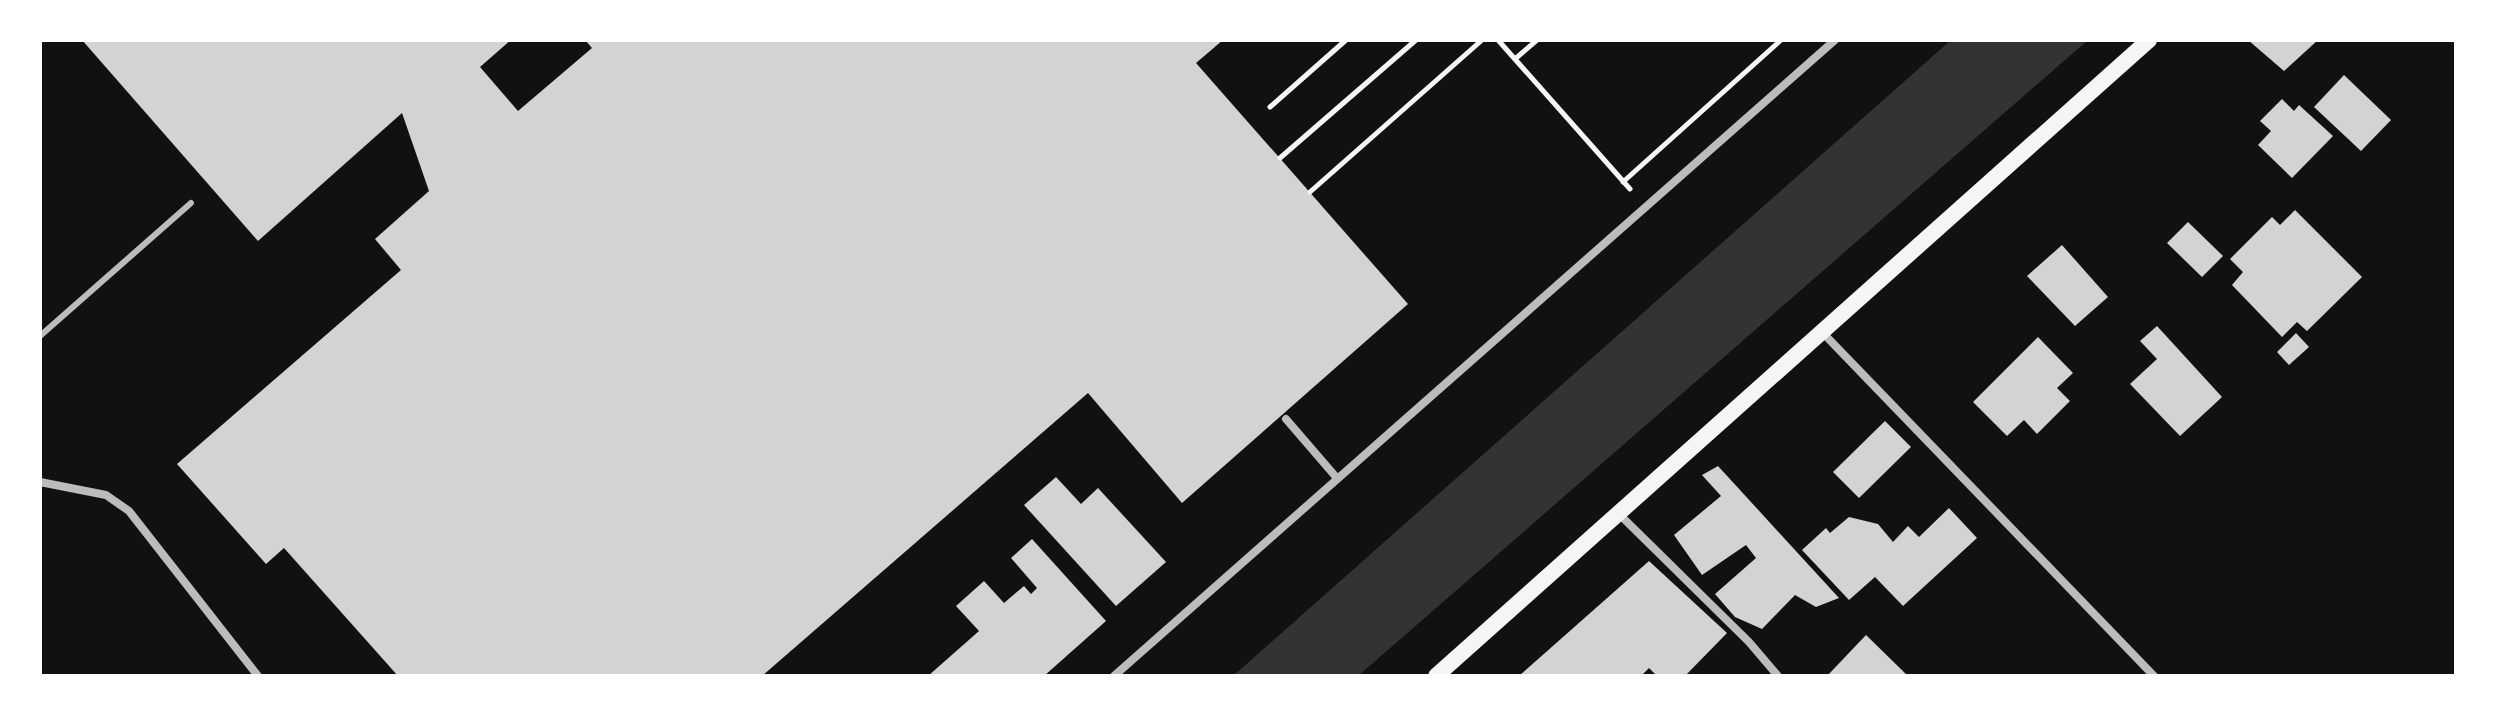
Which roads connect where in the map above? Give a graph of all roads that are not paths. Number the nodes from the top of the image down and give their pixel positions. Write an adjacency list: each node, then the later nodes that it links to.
1 (1835, 40): 7 (street)
2 (2149, 40): 4 (main road)
3 (191, 203): 5 (lane)
4 (1822, 332): 9 (main road); 14 (street)
5 (40, 336)
6 (1286, 419): 7 (street)
7 (1336, 477): 11 (street)
8 (40, 482): 10 (street)
9 (1619, 514): 12 (main road); 13 (street)
10 (258, 676)
11 (1114, 676)
12 (1436, 676)
13 (1778, 676)
14 (2154, 676)

